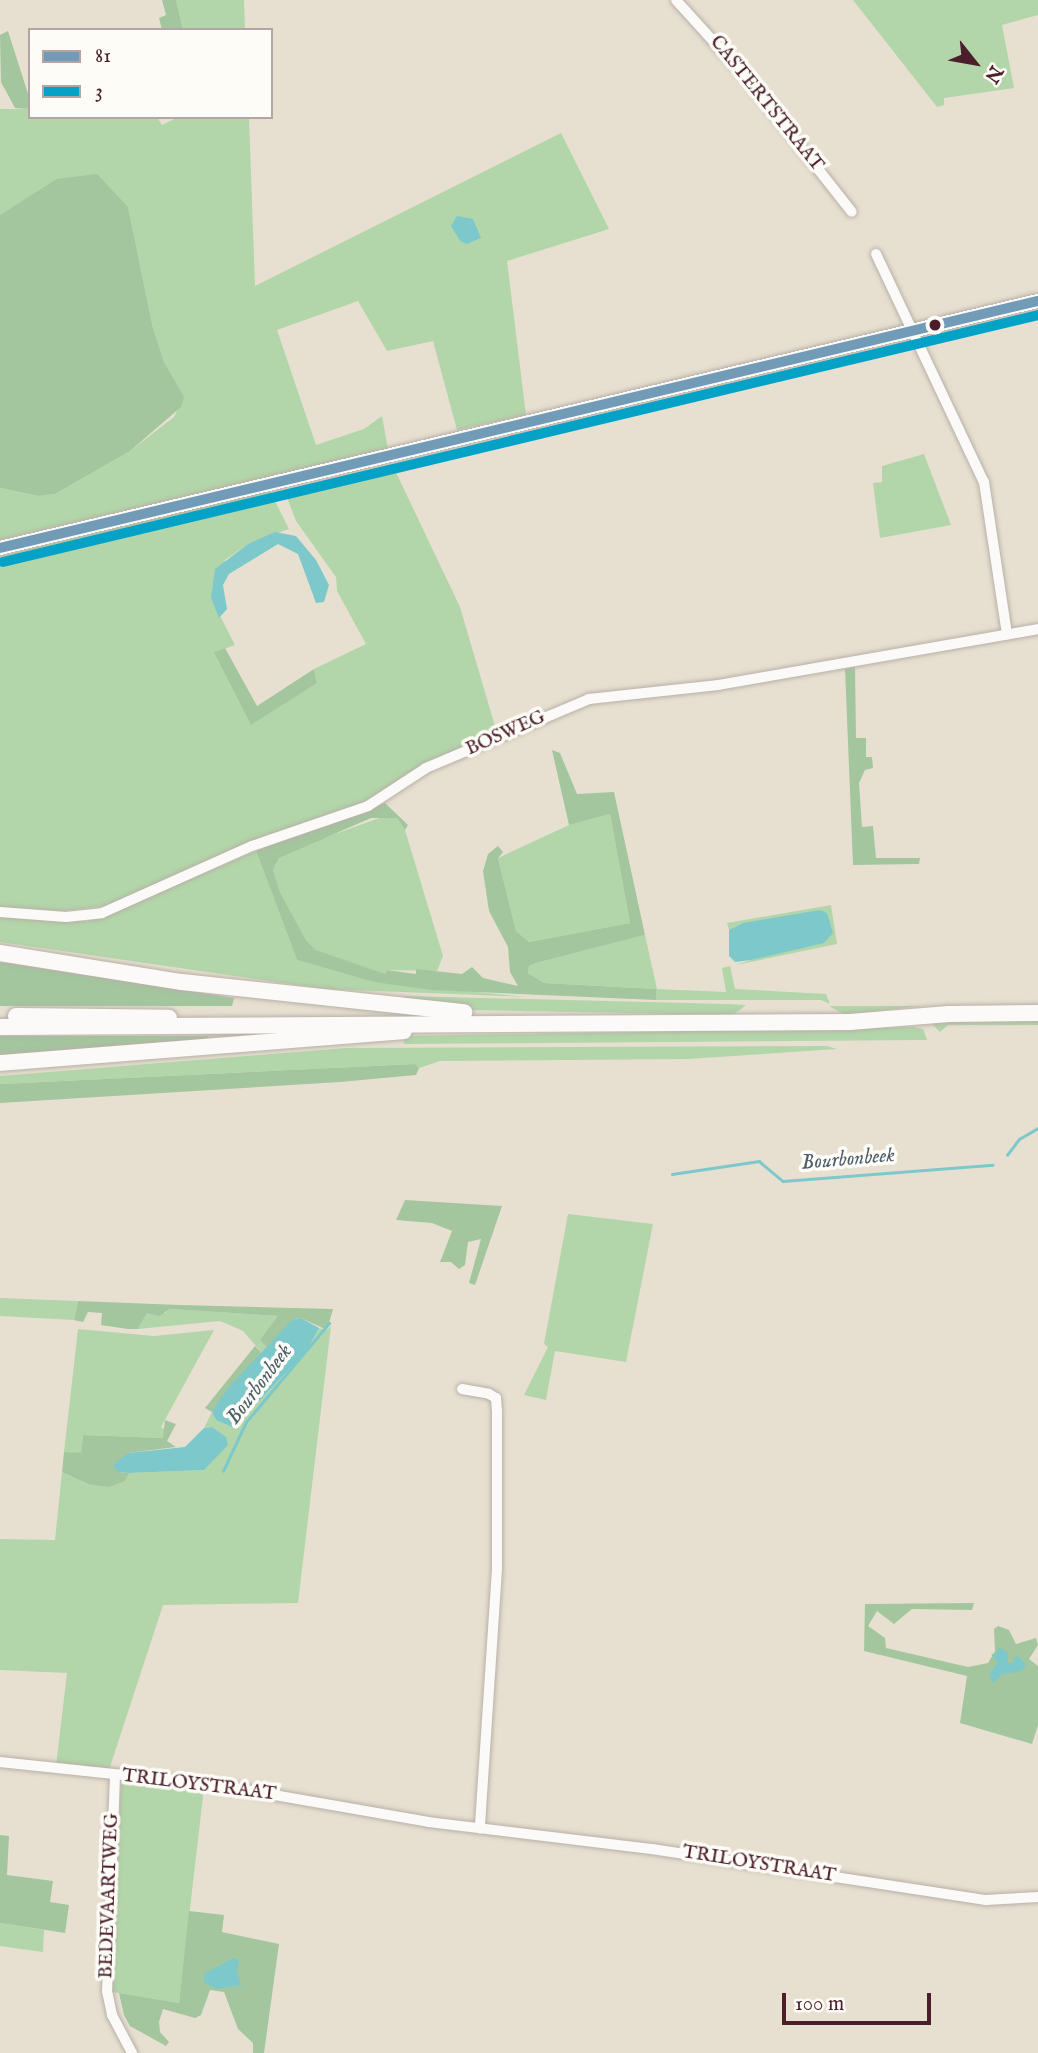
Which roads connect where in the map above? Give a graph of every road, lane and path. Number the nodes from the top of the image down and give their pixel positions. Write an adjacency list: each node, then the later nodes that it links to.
1 (676, 0): 2 (street, CASTERTSTRAAT)
2 (852, 212)
3 (876, 254): 5 (street)
4 (1038, 301): 5 (main road)
5 (911, 331): 6 (main road); 8 (street)
6 (0, 548)
7 (1038, 629): 8 (street, BOSWEG)
8 (1007, 634): 9 (street, BOSWEG)
9 (0, 912)
10 (0, 953): 13 (main road)
11 (1038, 1013): 13 (main road)
12 (0, 1016): 14 (main road)
13 (522, 1021): 14 (main road); 16 (main road)
14 (321, 1022): 15 (main road)
15 (0, 1027)
16 (0, 1063)
17 (462, 1389): 20 (street)
18 (0, 1762): 19 (street, TRILOYSTRAAT)
19 (115, 1775): 20 (street, TRILOYSTRAAT); 22 (street, BEDEVAARTWEG)
20 (480, 1829): 21 (street, TRILOYSTRAAT)
21 (1038, 1897)
22 (132, 2053)

